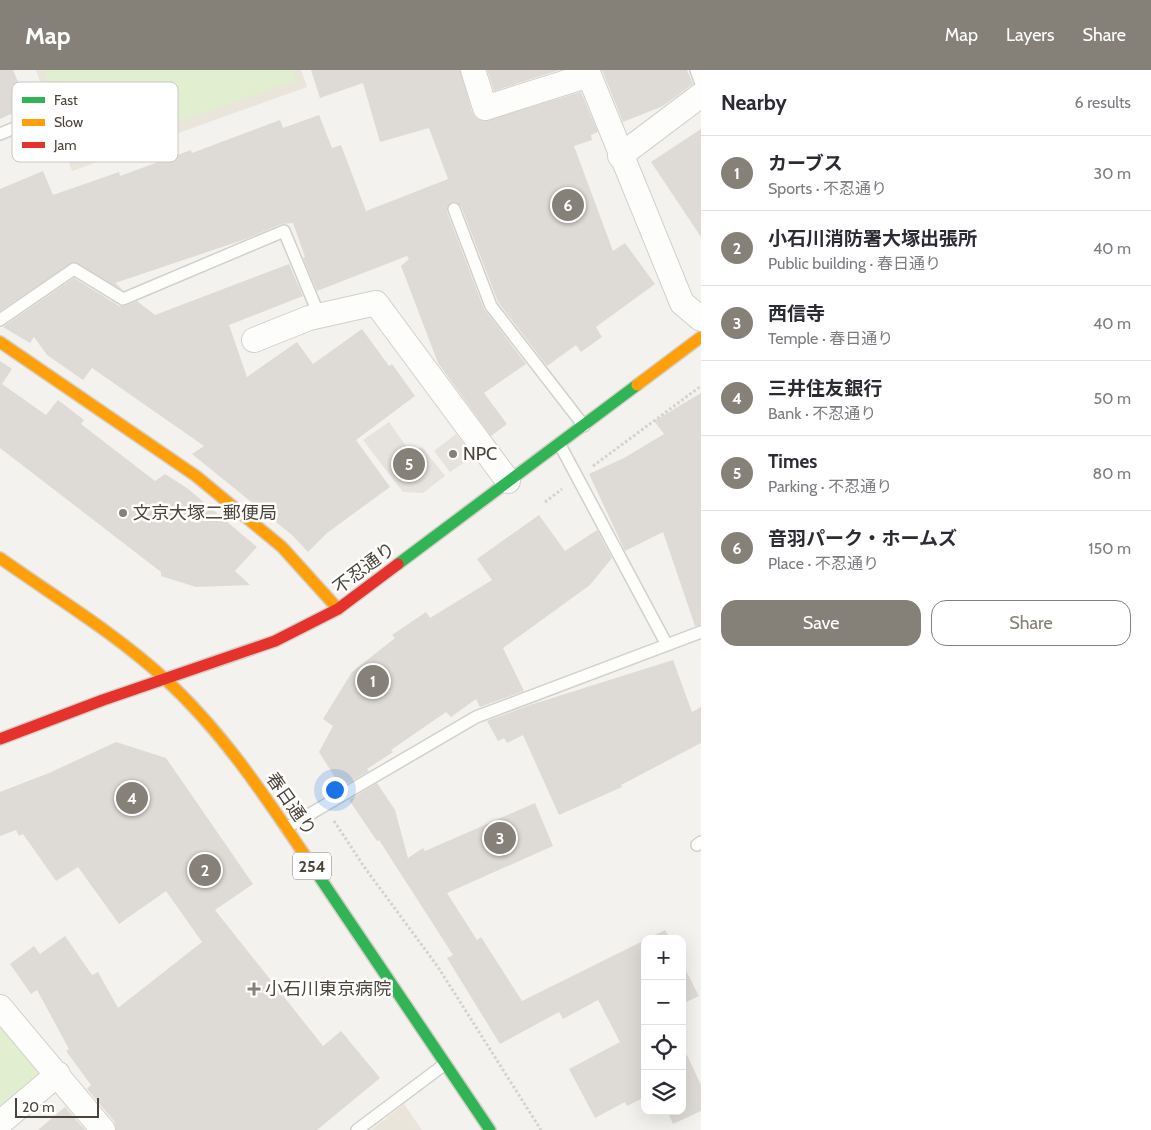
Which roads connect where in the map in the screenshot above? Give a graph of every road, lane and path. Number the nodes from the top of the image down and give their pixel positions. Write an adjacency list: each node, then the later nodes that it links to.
1 (473, 70): 3 (street)
2 (696, 70): 4 (lane)
3 (588, 72): 8 (street)
4 (701, 84)
5 (701, 95): 8 (street)
6 (12, 129): 7 (lane)
7 (0, 134)
8 (620, 156): 11 (street)
9 (454, 210): 17 (lane)
10 (319, 315): 12 (lane); 14 (street); 20 (street)
11 (701, 319)
12 (0, 320)
13 (701, 337): 17 (main road, 不忍通り)
14 (254, 340)
15 (0, 342): 23 (main road)
16 (701, 386): 19 (path)
17 (585, 427): 18 (main road, 不忍通り)
18 (560, 444): 19 (lane); 20 (main road, 不忍通り)
19 (577, 478): 21 (path); 25 (lane)
20 (508, 481): 23 (main road, 不忍通り)
21 (545, 502)
22 (0, 558): 26 (main road, 春日通り / 254)
23 (338, 609): 26 (main road, 不忍通り)
24 (701, 632): 25 (lane)
25 (667, 645): 28 (lane)
26 (164, 679): 27 (main road, 不忍通り); 29 (main road, 春日通り / 254)
27 (0, 739)
28 (324, 806): 29 (lane); 37 (path)
29 (286, 828): 31 (main road, 春日通り / 254)
30 (0, 1007): 32 (street)
31 (445, 1064): 35 (lane); 36 (main road, 春日通り / 254)
32 (58, 1074): 33 (street); 34 (street)
33 (0, 1123)
34 (103, 1130)
35 (357, 1130)
36 (490, 1130)
37 (541, 1130)

